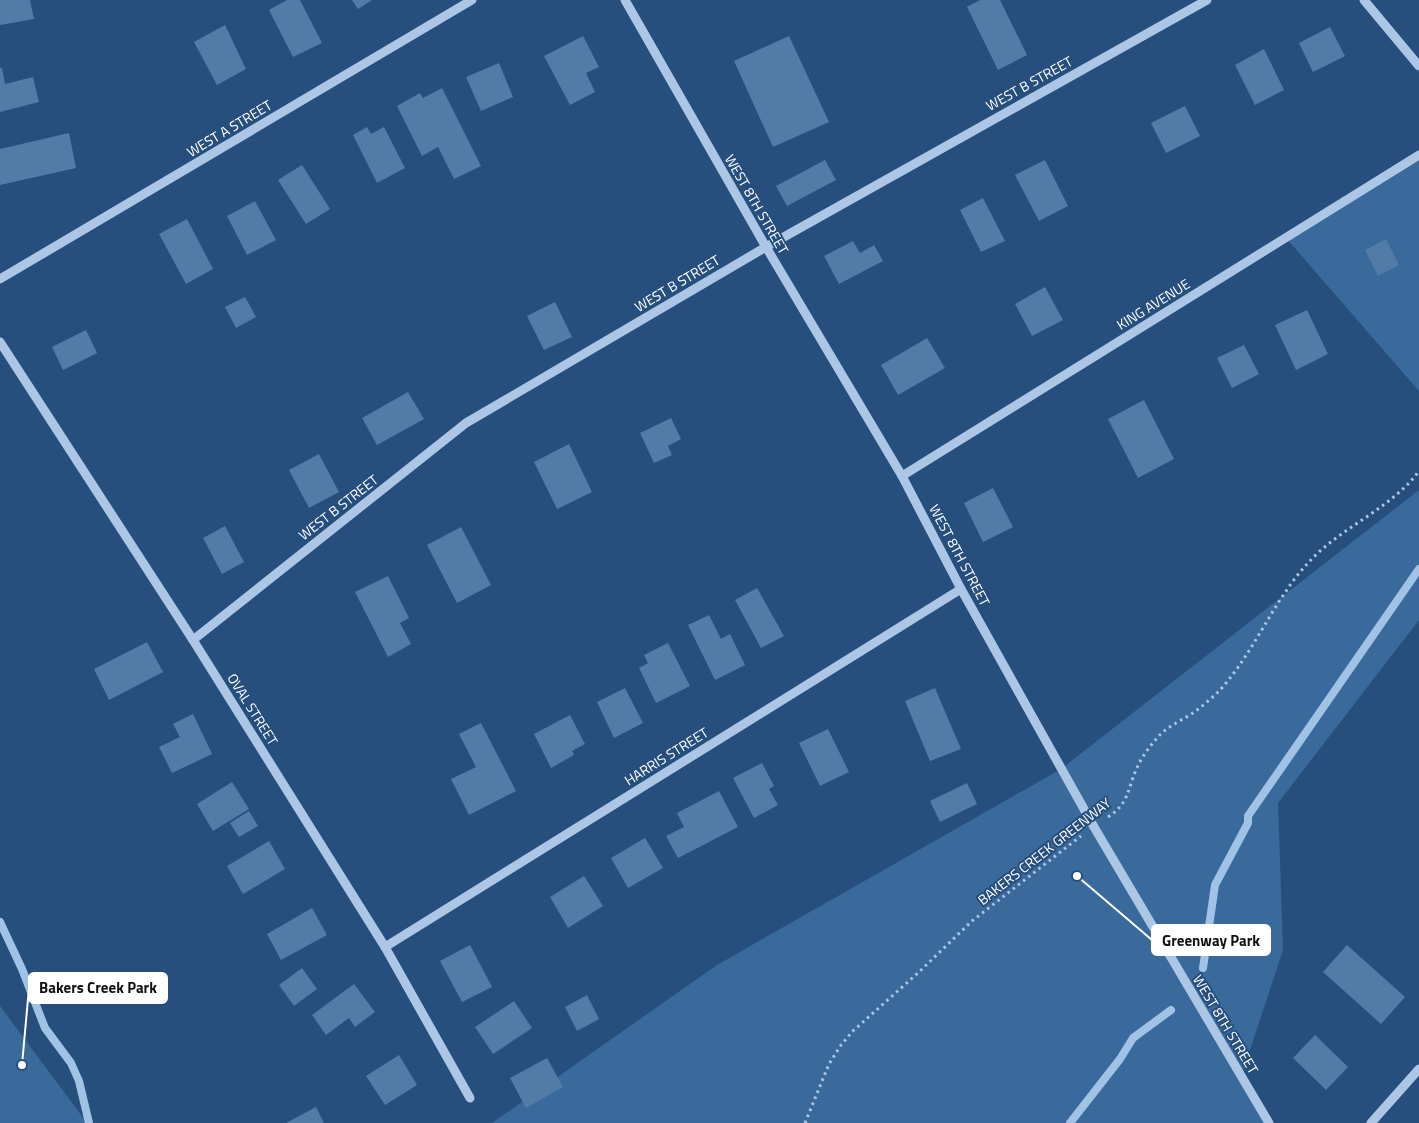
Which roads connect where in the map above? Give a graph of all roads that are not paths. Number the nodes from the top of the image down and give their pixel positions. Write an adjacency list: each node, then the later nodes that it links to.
1 (472, 0): 8 (street, WEST A STREET)
2 (626, 0): 7 (street, WEST 8TH STREET)
3 (1207, 0): 7 (street, WEST B STREET)
4 (1364, 0): 5 (street)
5 (1419, 66)
6 (1419, 155): 10 (street, KING AVENUE)
7 (766, 247): 10 (street, WEST 8TH STREET); 12 (street, WEST B STREET)
8 (0, 279)
9 (0, 342): 12 (street, OVAL STREET)
10 (902, 476): 11 (street, WEST 8TH STREET)
11 (961, 589): 13 (street, HARRIS STREET); 16 (street, WEST 8TH STREET)
12 (193, 640): 13 (street, OVAL STREET)
13 (385, 948): 15 (street, OVAL STREET)
14 (1419, 1069): 17 (street)
15 (470, 1098)
16 (1269, 1123)
17 (1371, 1123)

